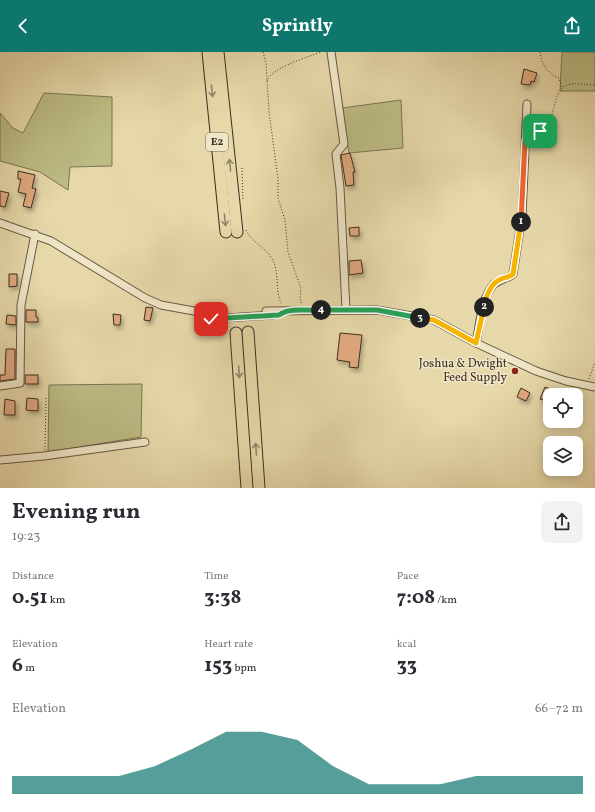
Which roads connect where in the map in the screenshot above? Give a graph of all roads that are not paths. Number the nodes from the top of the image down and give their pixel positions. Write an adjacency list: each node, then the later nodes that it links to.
1 (208, 52): 2 (highway, E2, one-way to 2)
2 (218, 52)
3 (331, 52): 7 (street)
4 (527, 104): 12 (street)
5 (0, 223): 6 (street)
6 (35, 234): 9 (street); 13 (street)
7 (346, 309): 9 (street); 12 (street)
8 (266, 311): 9 (street)
9 (285, 311)
10 (248, 332): 18 (highway, one-way to 10)
11 (236, 333): 17 (highway, one-way to 17)
12 (476, 343): 14 (street)
13 (0, 386)
14 (595, 387)
15 (145, 442): 16 (street)
16 (0, 460)
17 (247, 488)
18 (259, 488)

